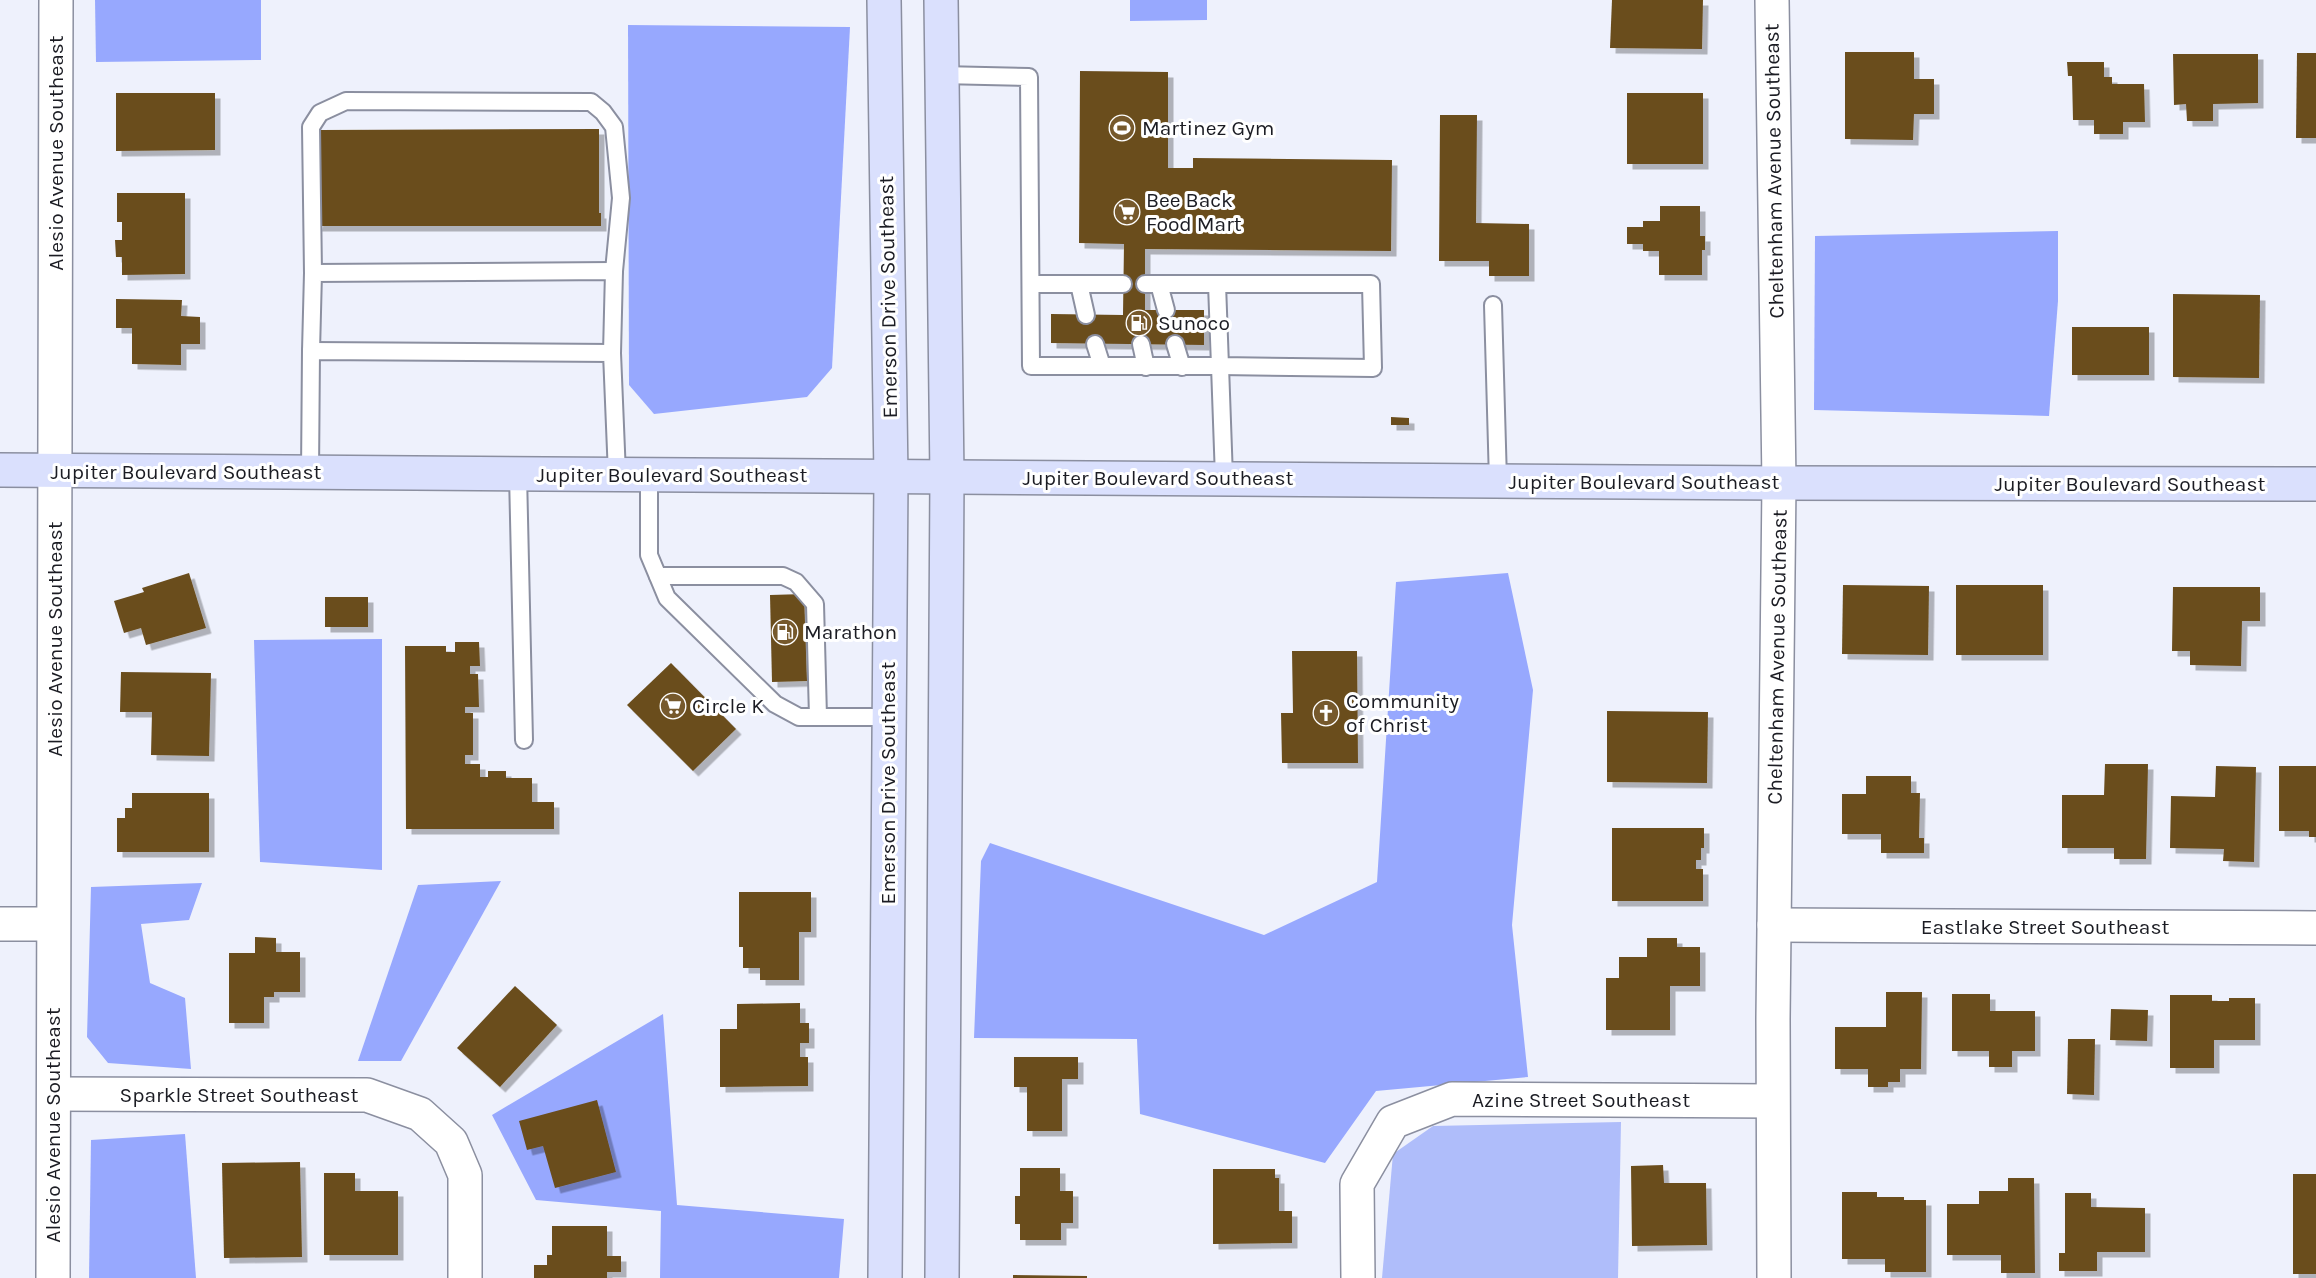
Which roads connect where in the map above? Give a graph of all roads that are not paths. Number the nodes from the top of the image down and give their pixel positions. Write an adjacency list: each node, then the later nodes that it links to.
1 (56, 0): 25 (street, Alesio Avenue Southeast)
2 (884, 0): 30 (street, Emerson Drive Southeast)
3 (941, 0): 5 (street)
4 (1772, 0): 34 (street, Cheltenham Avenue Southeast)
5 (941, 75): 8 (lane); 31 (street)
6 (614, 271): 7 (lane); 7 (lane); 19 (lane)
7 (313, 273): 18 (lane)
8 (1031, 284): 9 (lane); 20 (lane)
9 (1078, 284): 10 (lane); 14 (lane)
10 (1123, 284)
11 (1217, 284): 13 (lane); 21 (lane); 21 (lane)
12 (1493, 305): 33 (lane)
13 (1166, 310)
14 (1086, 315)
15 (1095, 344): 20 (lane)
16 (1141, 344): 22 (lane)
17 (1175, 344): 23 (lane)
18 (311, 351): 19 (lane); 26 (lane)
19 (612, 353): 28 (lane)
20 (1102, 366): 22 (lane)
21 (1220, 366): 23 (lane); 32 (lane)
22 (1146, 367): 23 (lane)
23 (1182, 367)
24 (0, 470): 25 (street, Jupiter Boulevard Southeast)
25 (56, 471): 26 (street, Jupiter Boulevard Southeast); 41 (street, Alesio Avenue Southeast)
26 (310, 472): 27 (street, Jupiter Boulevard Southeast)
27 (518, 474): 28 (street, Jupiter Boulevard Southeast); 39 (lane)
28 (617, 475): 29 (street, Jupiter Boulevard Southeast)
29 (649, 475): 30 (street, Jupiter Boulevard Southeast); 36 (lane)
30 (891, 477): 31 (street, Jupiter Boulevard Southeast); 38 (street, Emerson Drive Southeast)
31 (947, 477): 32 (street, Jupiter Boulevard Southeast); 49 (street)
32 (1224, 478): 33 (street, Jupiter Boulevard Southeast)
33 (1498, 481): 34 (street, Jupiter Boulevard Southeast)
34 (1779, 483): 35 (street, Jupiter Boulevard Southeast); 42 (street, Cheltenham Avenue Southeast)
35 (2316, 484)
36 (657, 576): 37 (lane); 37 (lane)
37 (818, 717): 38 (lane)
38 (889, 717): 48 (street, Emerson Drive Southeast)
39 (524, 740)
40 (0, 924): 41 (street)
41 (53, 924): 44 (street, Alesio Avenue Southeast)
42 (1774, 925): 43 (street, Eastlake Street Southeast); 45 (street, Cheltenham Avenue Southeast)
43 (2316, 928)
44 (54, 1094): 46 (street, Alesio Avenue Southeast); 47 (street, Sparkle Street Southeast)
45 (1772, 1101): 50 (street, Azine Street Southeast); 51 (street, Cheltenham Avenue Southeast)
46 (54, 1278)
47 (465, 1278)
48 (885, 1278)
49 (942, 1278)
50 (1358, 1278)
51 (1774, 1278)

